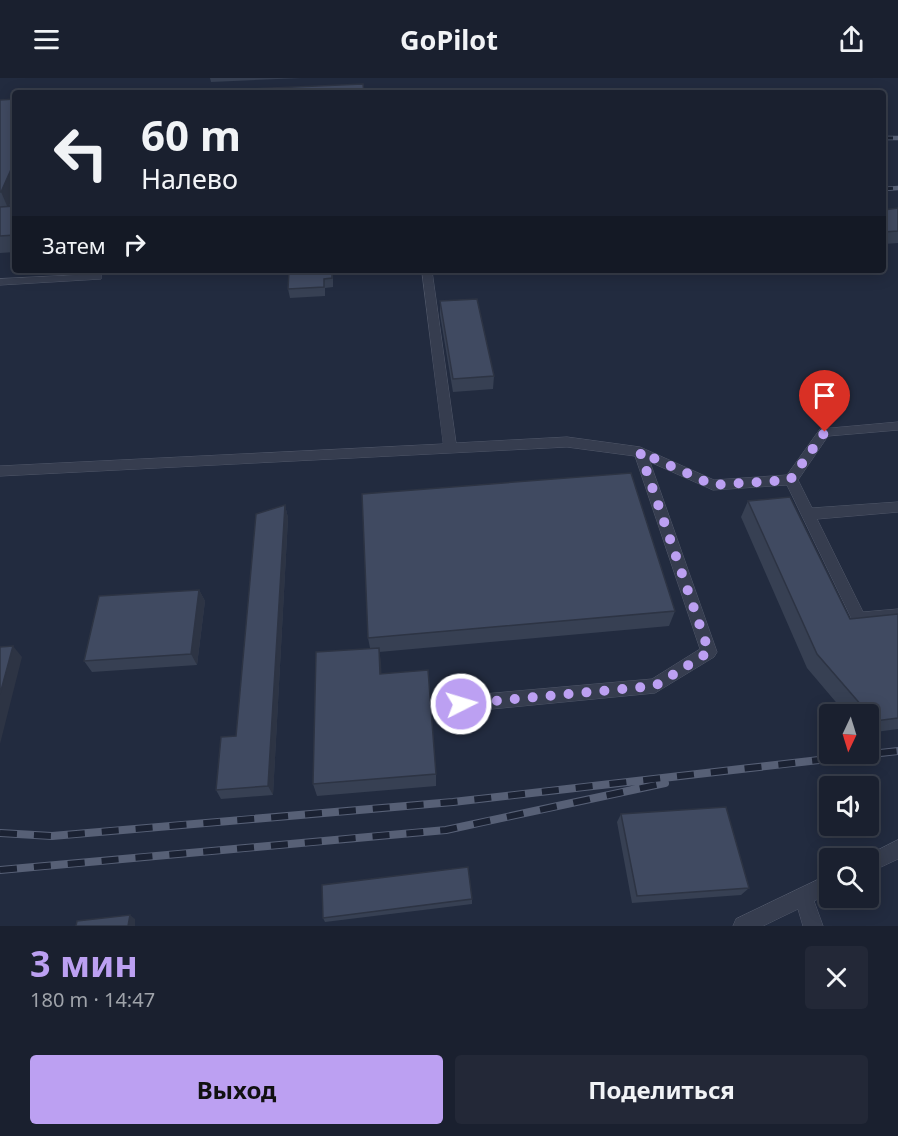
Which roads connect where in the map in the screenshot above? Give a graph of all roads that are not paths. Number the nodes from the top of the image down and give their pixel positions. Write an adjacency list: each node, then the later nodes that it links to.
1 (427, 273): 5 (lane)
2 (97, 277): 3 (lane)
3 (0, 282)
4 (898, 426): 8 (lane)
5 (450, 447): 6 (lane); 7 (lane)
6 (640, 452): 8 (lane); 12 (lane)
7 (0, 471)
8 (790, 480): 10 (lane)
9 (898, 507): 10 (lane)
10 (808, 514): 11 (lane)
11 (898, 615)
12 (461, 704)
13 (898, 849): 14 (lane)
14 (879, 858)
15 (819, 889): 16 (lane)
16 (803, 897): 17 (lane); 18 (lane)
17 (743, 926)
18 (813, 926)

